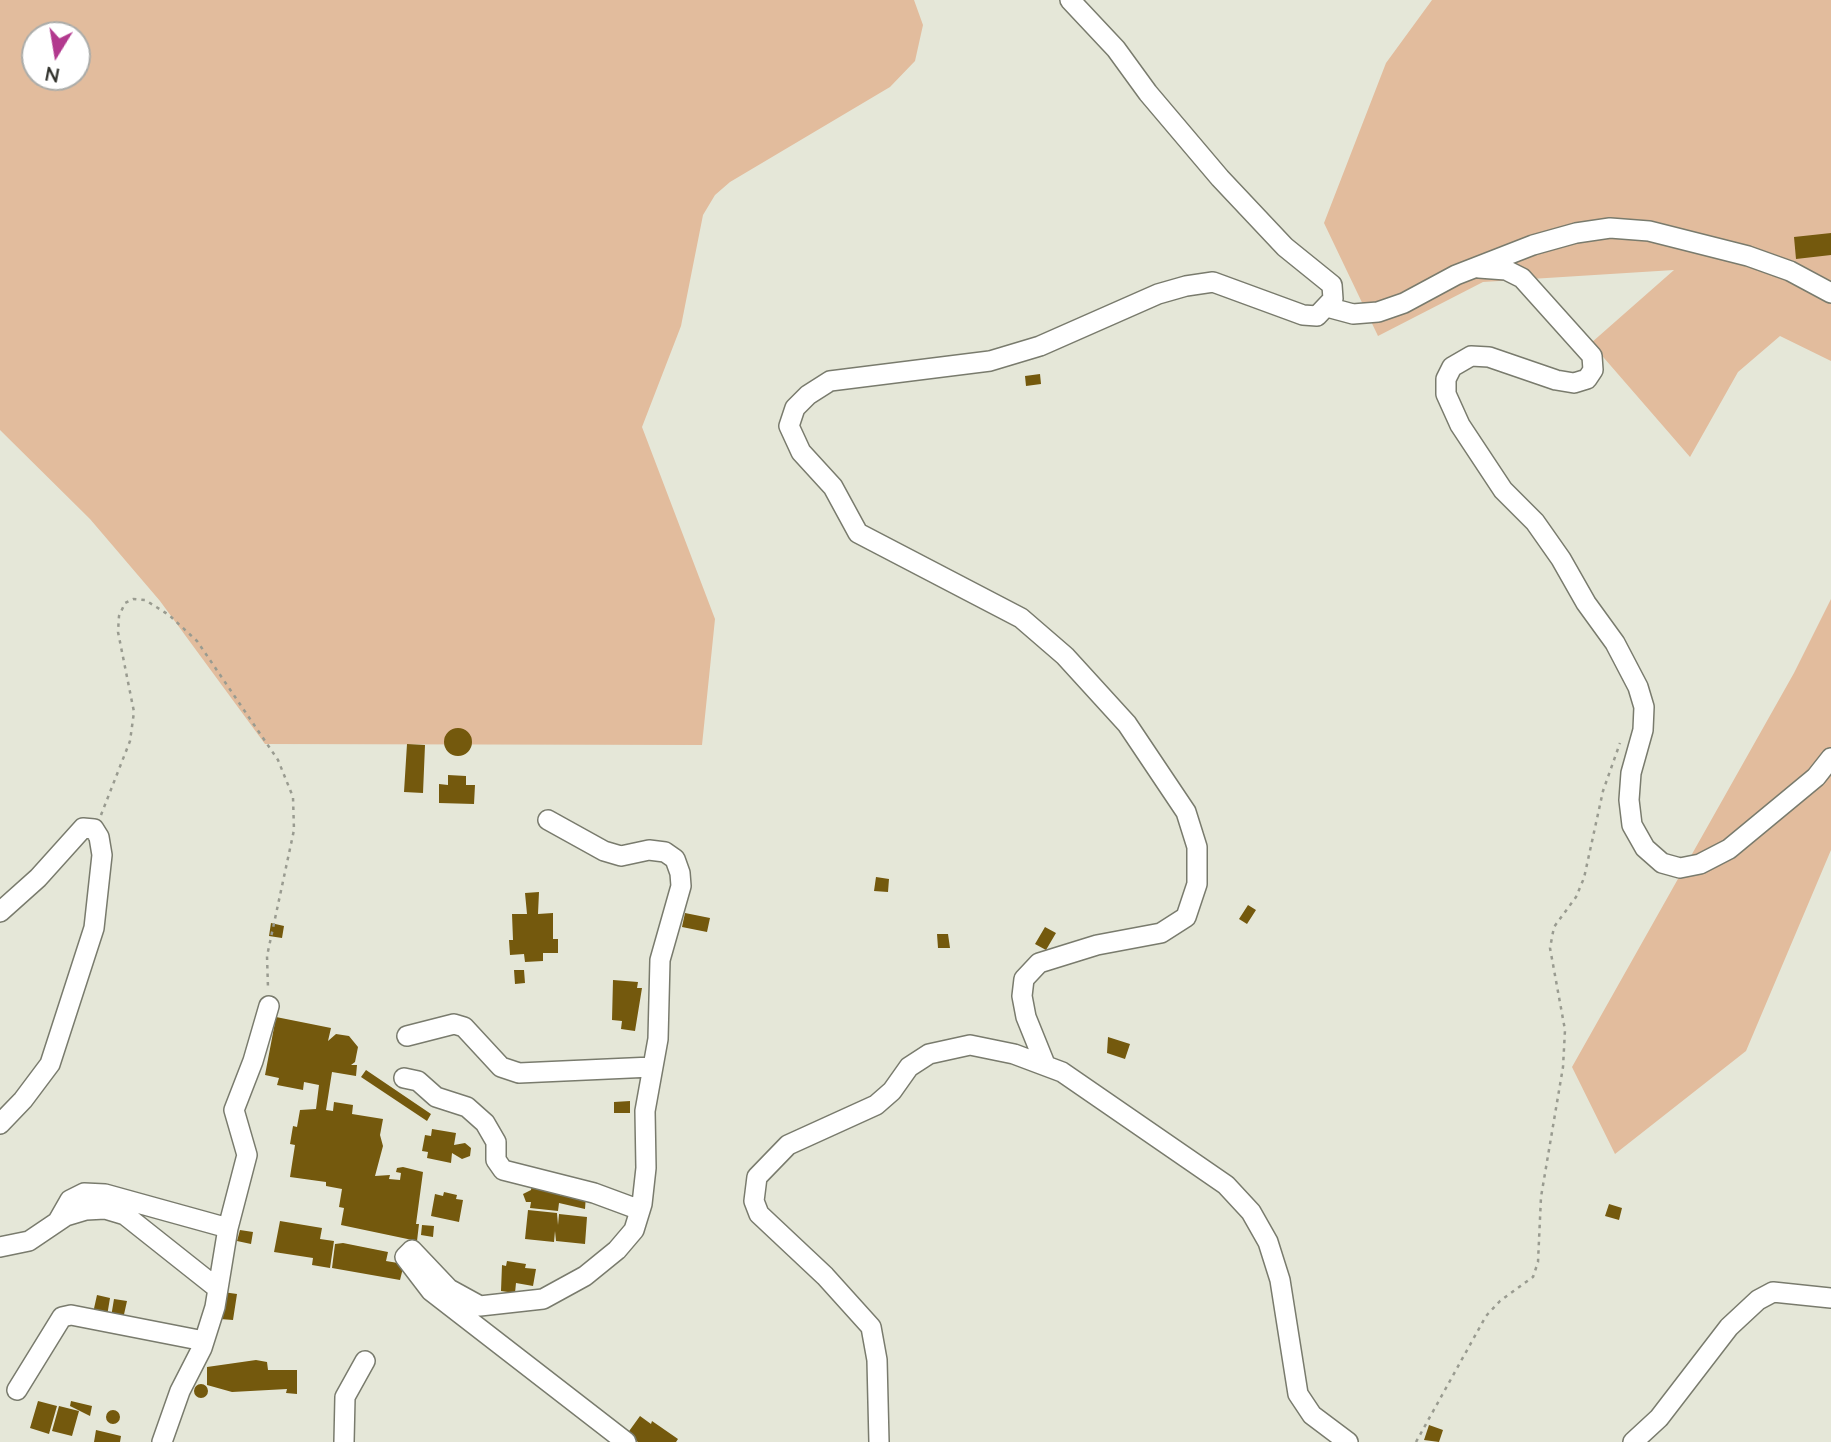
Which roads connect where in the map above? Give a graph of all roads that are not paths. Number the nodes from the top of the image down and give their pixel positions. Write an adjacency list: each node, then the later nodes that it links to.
1 (1070, 0): 4 (street)
2 (1479, 268): 3 (street); 4 (street); 5 (street)
3 (1831, 293)
4 (1326, 307): 10 (street)
5 (1831, 758)
6 (548, 820): 11 (street)
7 (0, 912): 13 (street)
8 (269, 1006): 16 (street)
9 (407, 1036): 11 (street)
10 (1045, 1064): 26 (street); 27 (street)
11 (652, 1067): 14 (street)
12 (404, 1079): 14 (street)
13 (0, 1124)
14 (640, 1210): 25 (street)
15 (57, 1222): 16 (street); 17 (street); 18 (street)
16 (228, 1228): 18 (street)
17 (0, 1247)
18 (217, 1287): 20 (street)
19 (1831, 1298): 28 (street)
20 (204, 1341): 22 (street); 23 (street)
21 (365, 1362): 24 (street)
22 (17, 1390)
23 (162, 1442)
24 (344, 1442)
25 (626, 1442)
26 (879, 1442)
27 (1348, 1442)
28 (1633, 1442)

